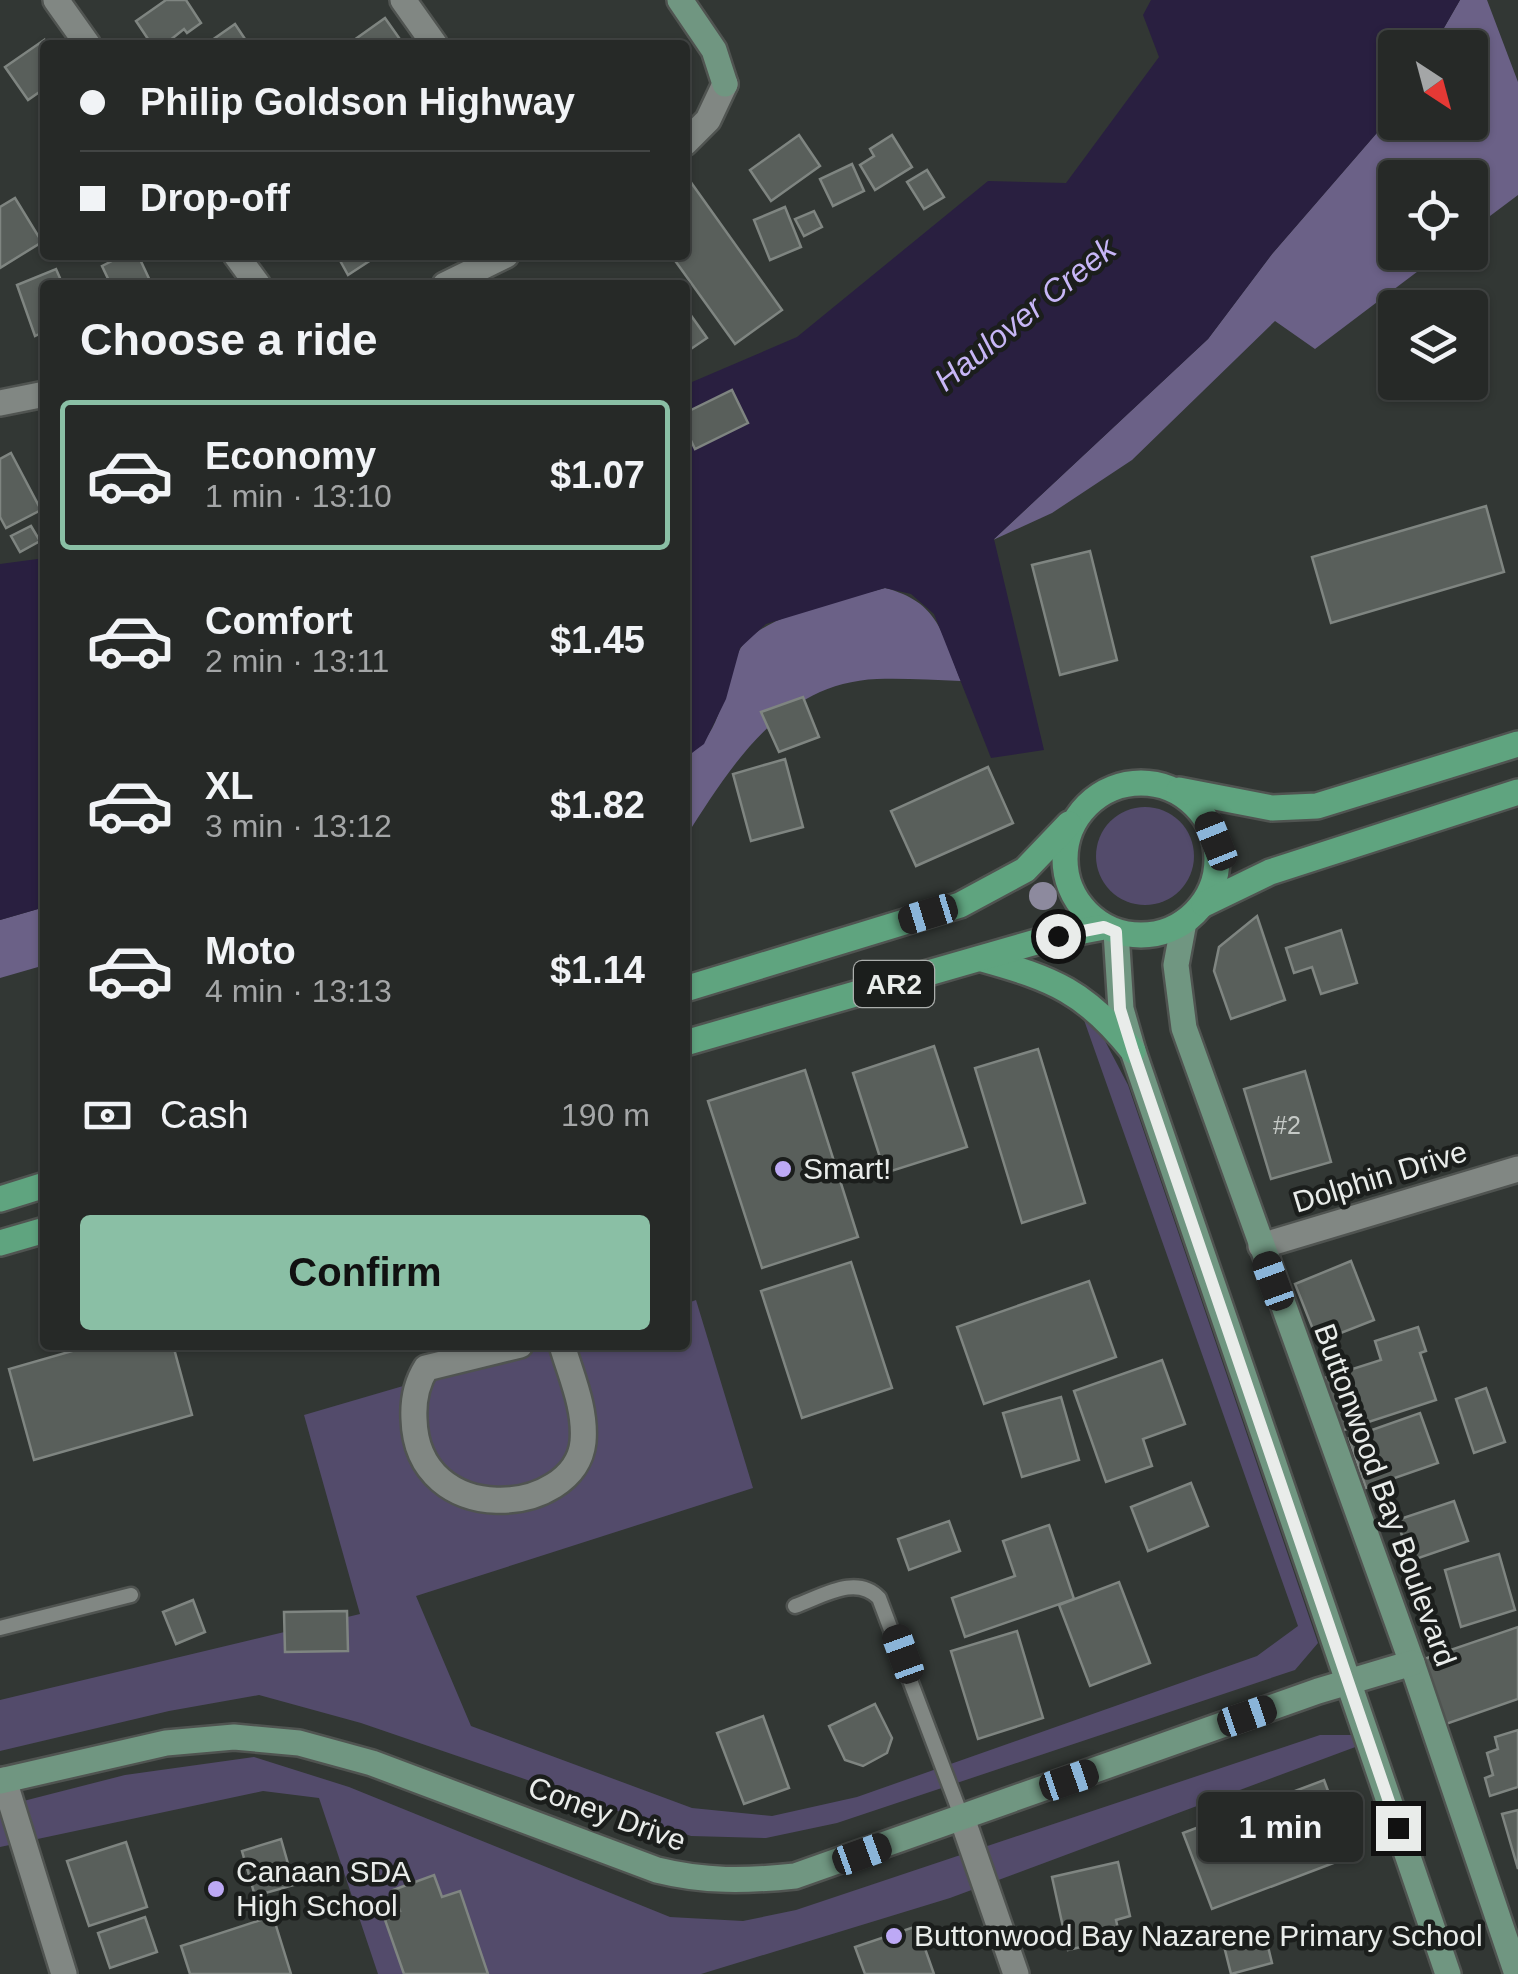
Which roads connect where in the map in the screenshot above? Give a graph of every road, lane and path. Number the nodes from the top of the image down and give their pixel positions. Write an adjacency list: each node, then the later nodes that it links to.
1 (56, 0): 4 (street)
2 (403, 0): 5 (street)
3 (680, 0): 6 (street)
4 (84, 40)
5 (432, 40)
6 (690, 138)
7 (496, 260): 8 (street)
8 (454, 280)
9 (40, 395): 10 (street)
10 (0, 404)
11 (1518, 744): 12 (main road)
12 (1174, 789): 14 (main road); 15 (main road)
13 (1518, 794): 15 (main road)
14 (1082, 809): 16 (main road); 18 (main road, AR2)
15 (1192, 914): 16 (main road); 26 (street, Buttonwood Bay Boulevard)
16 (1110, 929): 17 (main road, AR2); 20 (street)
17 (982, 959): 19 (main road, AR2); 20 (main road)
18 (690, 987)
19 (690, 1042)
20 (1133, 1051): 33 (street)
21 (1518, 1170): 26 (street, Dolphin Drive)
22 (40, 1187): 23 (main road)
23 (0, 1199)
24 (40, 1231): 25 (main road)
25 (0, 1243)
26 (1260, 1246): 32 (street, Buttonwood Bay Boulevard)
27 (500, 1350): 28 (street)
28 (564, 1350)
29 (131, 1595): 31 (lane)
30 (795, 1606): 35 (lane)
31 (0, 1628)
32 (1412, 1663): 33 (street, Coney Drive); 39 (street, Buttonwood Bay Boulevard)
33 (1348, 1683): 35 (street, Coney Drive); 38 (street)
34 (2, 1780): 35 (street, Coney Drive); 36 (street)
35 (962, 1818): 37 (street)
36 (64, 1974)
37 (1016, 1974)
38 (1448, 1974)
39 (1517, 1974)

